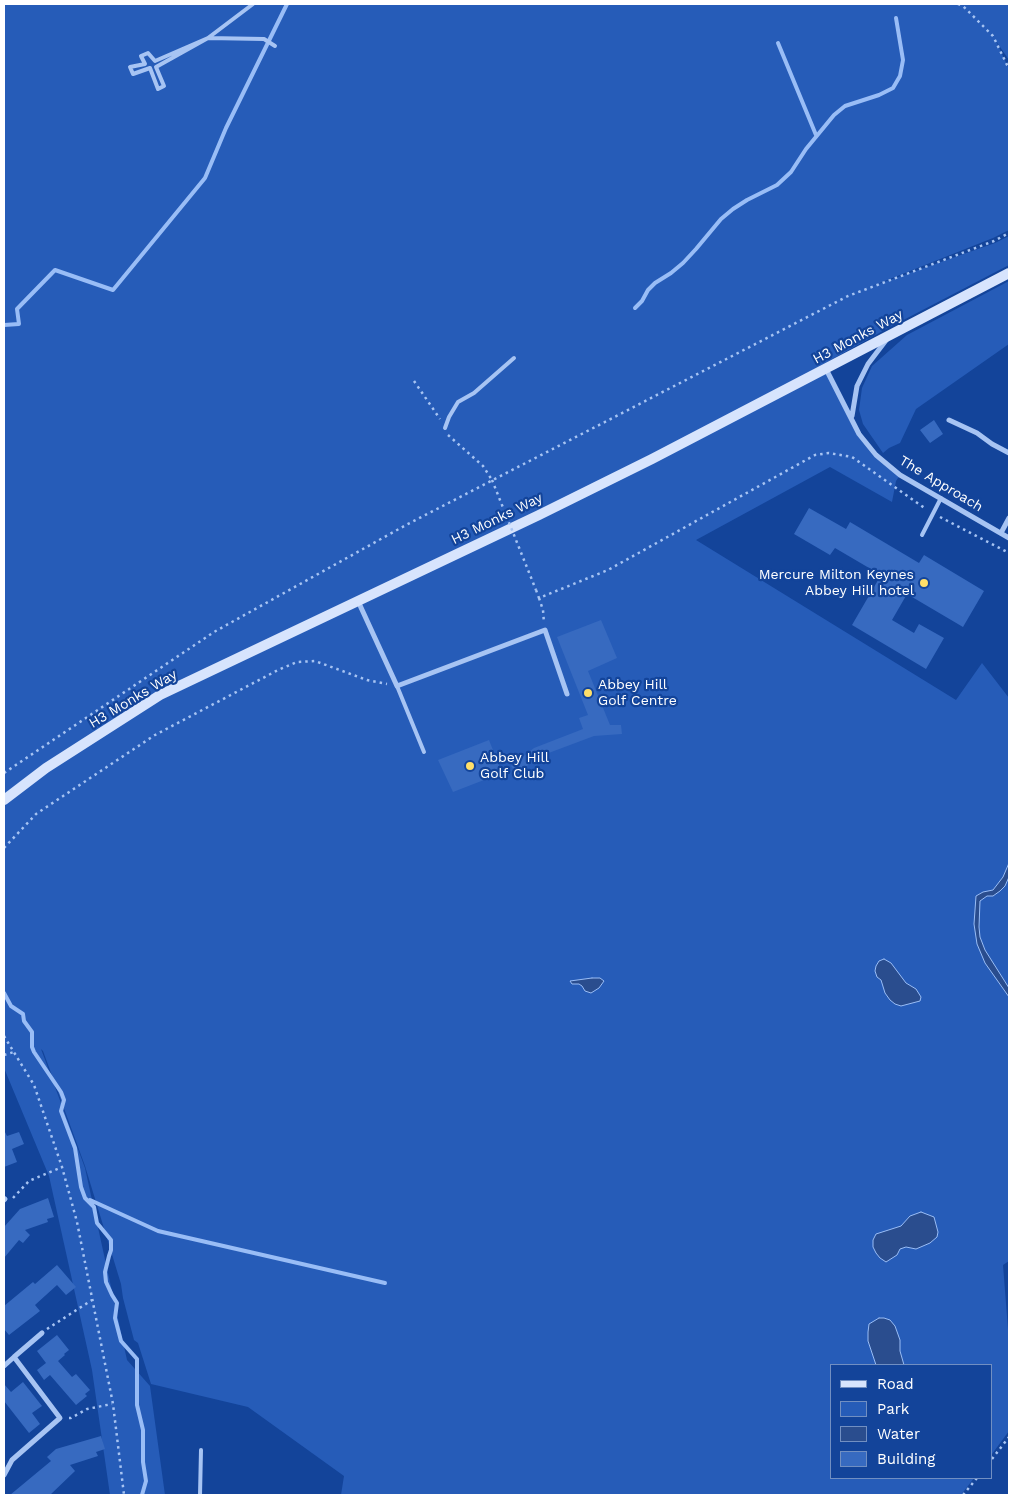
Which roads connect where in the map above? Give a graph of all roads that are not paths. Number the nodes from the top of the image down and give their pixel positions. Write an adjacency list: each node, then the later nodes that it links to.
1 (253, 4): 2 (lane)
2 (208, 38): 2 (lane); 3 (lane)
3 (276, 46)
4 (1009, 273): 5 (street, H3 Monks Way)
5 (891, 335): 7 (street, H3 Monks Way); 8 (street)
6 (514, 358): 10 (lane)
7 (826, 369): 8 (street, The Approach); 17 (street, H3 Monks Way)
8 (852, 417): 12 (street, The Approach)
9 (949, 420): 11 (street)
10 (445, 428)
11 (1009, 453)
12 (941, 498): 14 (street, The Approach); 15 (lane)
13 (1009, 518): 14 (street)
14 (1001, 533): 16 (street, The Approach)
15 (922, 535)
16 (1009, 538)
17 (357, 600): 18 (street); 21 (street, H3 Monks Way)
18 (397, 686): 19 (street); 20 (lane)
19 (567, 694)
20 (424, 752)
21 (4, 800)
22 (42, 1333): 23 (street)
23 (14, 1357): 24 (street); 26 (street)
24 (4, 1366)
25 (201, 1450): 27 (lane)
26 (4, 1475)
27 (200, 1495)

